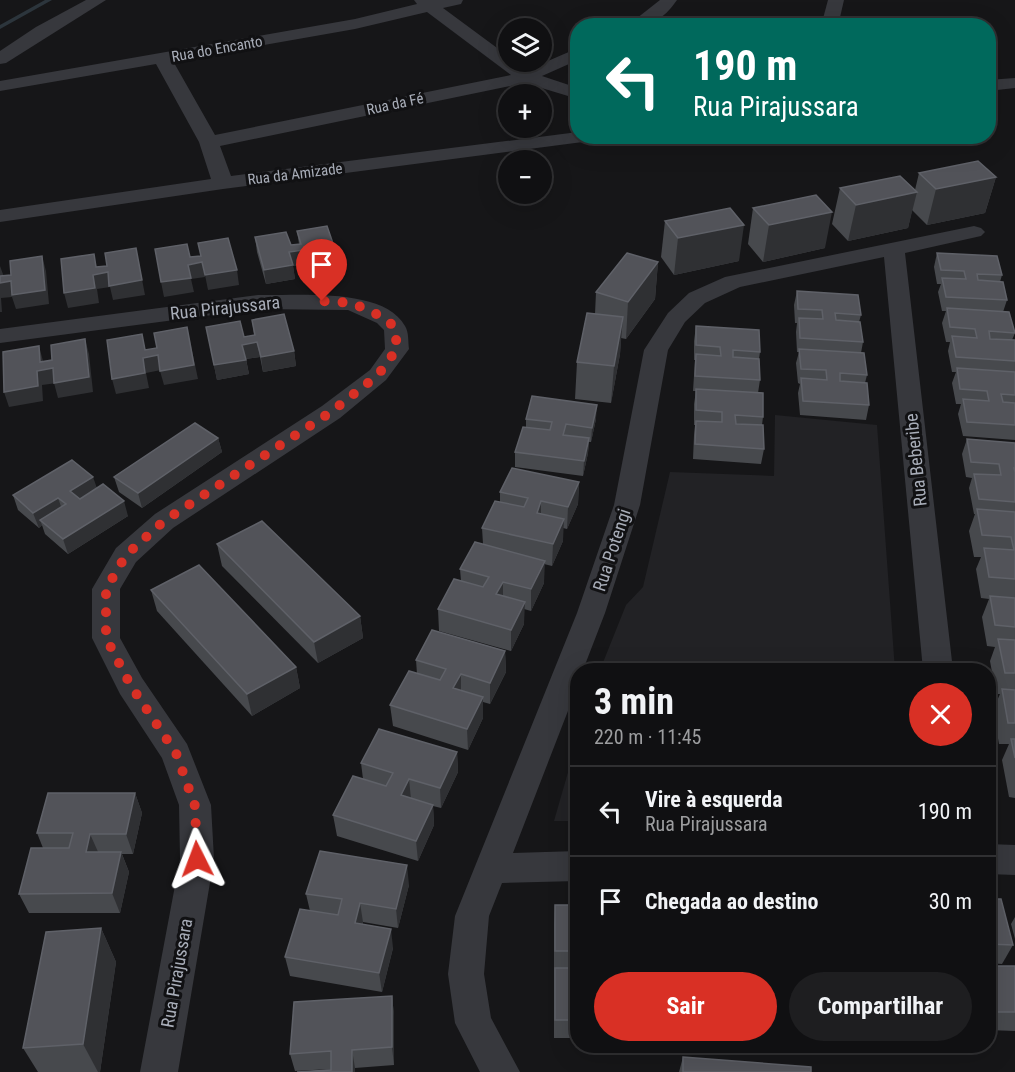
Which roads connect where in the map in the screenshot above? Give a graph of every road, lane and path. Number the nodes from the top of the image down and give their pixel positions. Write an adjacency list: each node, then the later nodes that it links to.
1 (98, 0): 10 (street)
2 (456, 0): 5 (street, Rua do Encanto)
3 (669, 0): 6 (street)
4 (836, 0): 7 (street)
5 (427, 4): 9 (street, Rua do Encanto); 11 (street)
6 (647, 18)
7 (831, 18)
8 (570, 57): 11 (street, Rua da Fé)
9 (162, 58): 14 (street, Rua do Encanto); 17 (street)
10 (0, 59)
11 (526, 77): 15 (street); 17 (street, Rua da Fé)
12 (1014, 80): 13 (street)
13 (996, 84)
14 (0, 86)
15 (570, 91)
16 (570, 139): 18 (street, Rua da Amizade)
17 (209, 142): 18 (street)
18 (223, 183): 19 (street, Rua da Amizade)
19 (0, 216)
20 (974, 232): 21 (street, Rua Potengi)
21 (894, 249): 23 (street, Rua Potengi); 24 (street, Rua Beberibe)
22 (0, 336): 30 (street, Rua Pirajussara)
23 (572, 663)
24 (937, 663)
25 (570, 667): 29 (street, Rua Potengi)
26 (996, 859): 27 (street)
27 (1015, 860)
28 (570, 866): 29 (street)
29 (492, 868): 31 (street, Rua Potengi)
30 (159, 1072)
31 (501, 1072)

